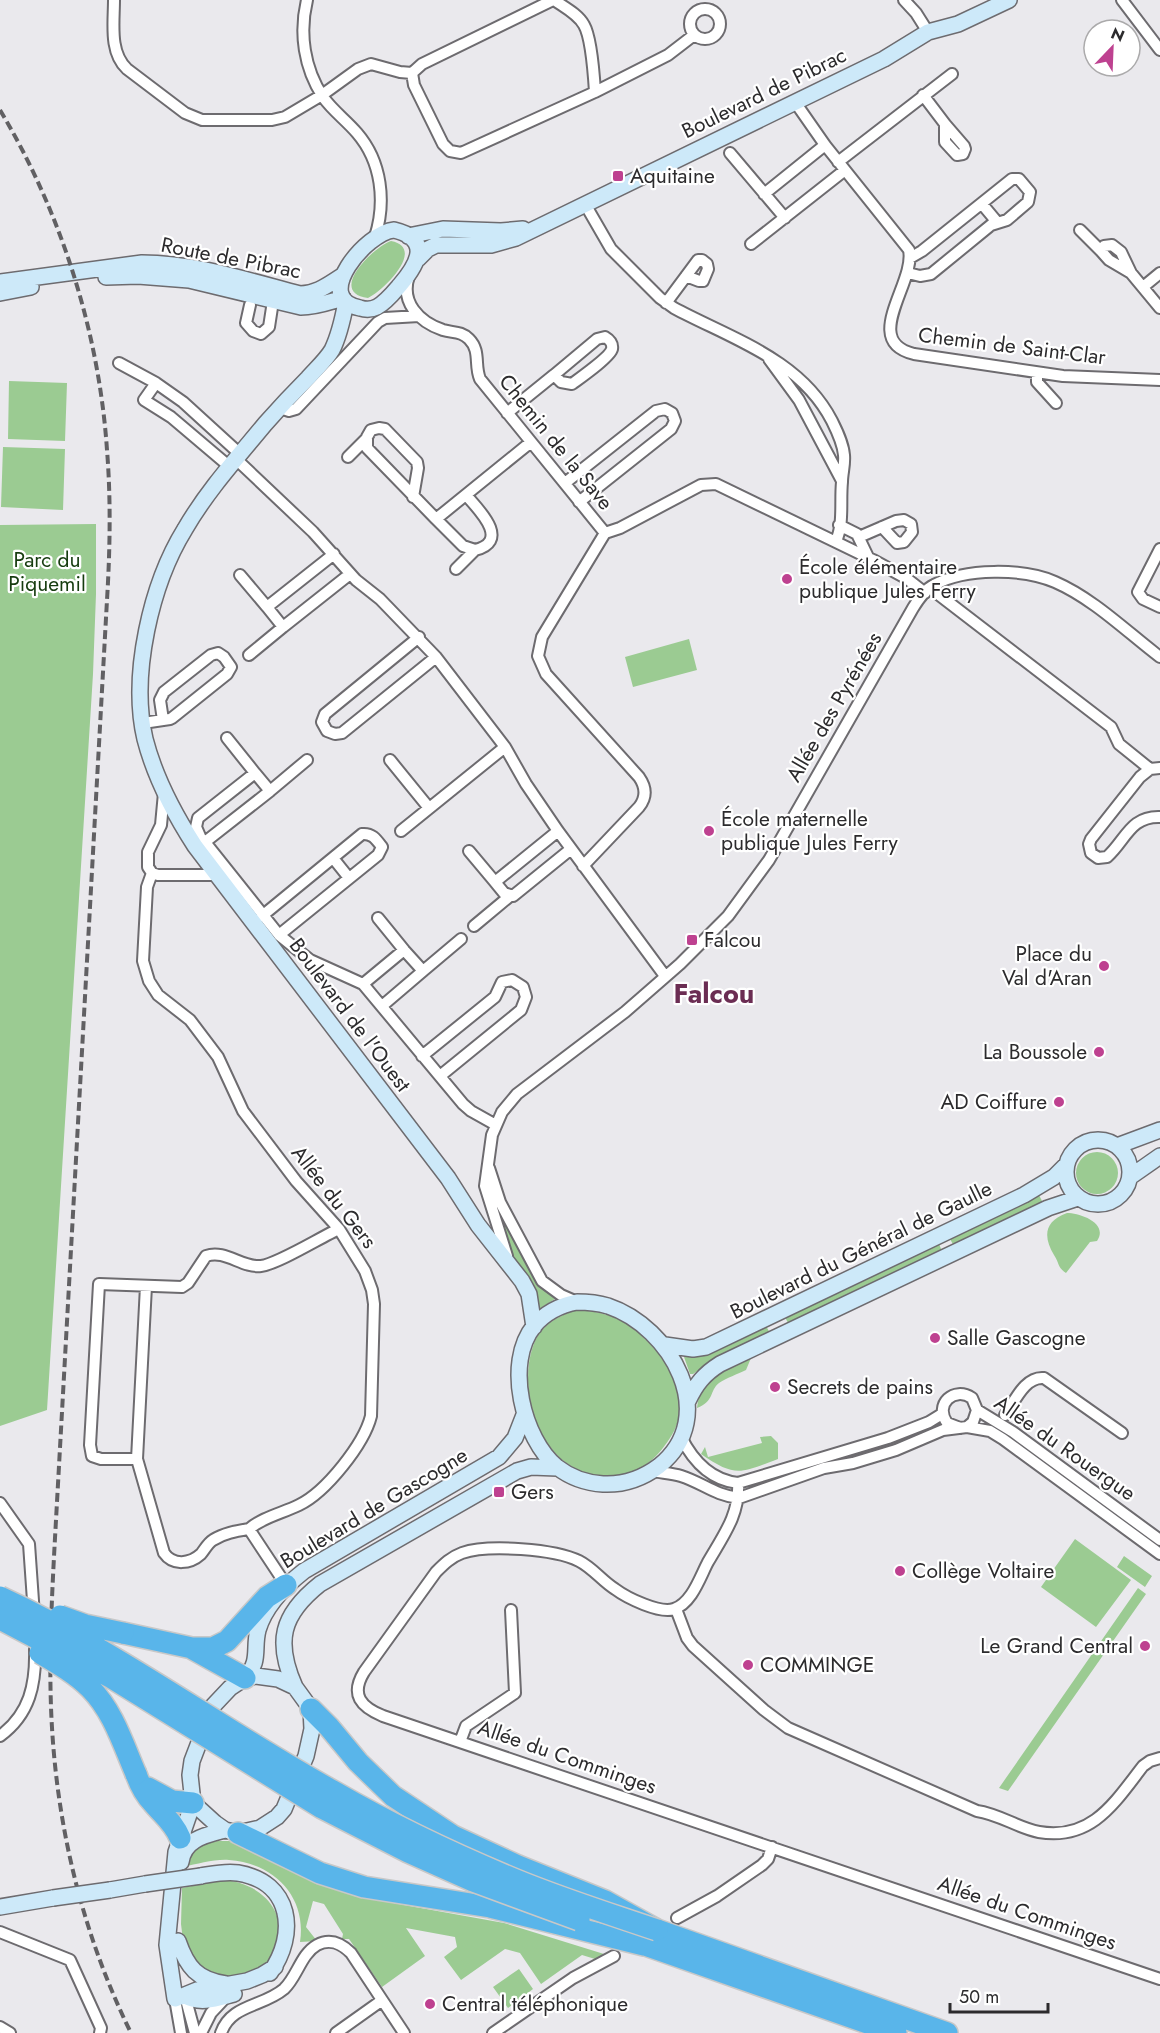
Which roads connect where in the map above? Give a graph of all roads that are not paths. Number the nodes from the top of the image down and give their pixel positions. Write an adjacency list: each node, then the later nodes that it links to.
1 (114, 0): 13 (street)
2 (307, 0): 13 (street)
3 (554, 0): 10 (street); 12 (street)
4 (904, 0): 7 (street)
5 (1009, 0): 7 (street, Boulevard de Pibrac)
6 (1123, 1): 9 (street)
7 (928, 32): 15 (street, Boulevard de Pibrac)
8 (694, 35): 12 (street)
9 (1160, 50)
10 (412, 73): 12 (street); 13 (street)
11 (952, 74): 14 (street)
12 (595, 92)
13 (322, 95): 23 (street)
14 (923, 95): 16 (street); 19 (street)
15 (795, 102): 17 (street); 21 (street, Boulevard de Pibrac)
16 (945, 124)
17 (825, 145): 19 (street); 20 (street)
18 (730, 153): 20 (street)
19 (842, 166): 24 (street); 31 (street)
20 (764, 194): 24 (street)
21 (585, 204): 26 (street, Boulevard de Pibrac); 42 (street)
22 (982, 204): 25 (street); 25 (street); 31 (street)
23 (381, 205): 28 (street); 29 (street)
24 (785, 218): 30 (street)
25 (998, 222): 33 (street)
26 (538, 226): 28 (street, Boulevard de Pibrac); 32 (street, Boulevard de Pibrac)
27 (1080, 230): 38 (street)
28 (401, 233): 29 (street); 32 (street)
29 (375, 237): 35 (street)
30 (751, 244)
31 (910, 258): 33 (street, Chemin de Saint-Clar)
32 (414, 266): 40 (street); 46 (street, Chemin de la Save)
33 (908, 273): 51 (street, Chemin de Saint-Clar)
34 (1160, 273): 38 (street)
35 (342, 276): 37 (street, Route de Pibrac); 40 (street)
36 (686, 276): 42 (street)
37 (0, 282)
38 (1143, 287): 45 (street)
39 (0, 293): 41 (street, Route de Pibrac)
40 (345, 300): 44 (street, Route de Pibrac); 47 (street, Boulevard de l'Ouest)
41 (273, 301): 43 (street); 44 (street, Route de Pibrac)
42 (666, 303): 48 (street)
43 (250, 305)
44 (316, 307): 47 (street)
45 (1160, 308)
46 (419, 316): 56 (street); 57 (street, Chemin de la Save)
47 (343, 319): 56 (street, Boulevard de l'Ouest)
48 (763, 352): 62 (street); 62 (street)
49 (119, 363): 54 (street)
50 (1160, 368): 53 (street)
51 (1037, 373): 53 (street, Chemin de Saint-Clar); 55 (street)
52 (555, 375): 52 (street); 57 (street)
53 (1159, 380)
54 (156, 383): 61 (street); 61 (street)
55 (1056, 403)
56 (280, 408): 61 (street, Boulevard de l'Ouest)
57 (507, 413): 59 (street, Chemin de la Save)
58 (366, 439): 60 (street); 65 (street); 65 (street)
59 (531, 442): 63 (street, Chemin de la Save); 64 (street)
60 (348, 457)
61 (235, 460): 75 (street); 89 (street, Boulevard de l'Ouest)
62 (842, 481): 68 (street)
63 (565, 483): 66 (street, Chemin de la Save); 66 (street)
64 (465, 495): 67 (street); 74 (street)
65 (413, 496): 67 (street)
66 (579, 502): 70 (street, Chemin de la Save)
67 (436, 519): 74 (street)
68 (840, 525): 71 (street); 72 (street)
69 (882, 527): 71 (street)
70 (604, 533): 72 (street); 106 (street)
71 (859, 537): 76 (street)
72 (836, 541): 76 (street)
73 (1160, 549): 82 (street)
74 (475, 550): 77 (street)
75 (334, 554): 78 (street); 81 (street)
76 (868, 558): 80 (street)
77 (456, 569)
78 (350, 574): 83 (street); 84 (street)
79 (240, 575): 81 (street)
80 (927, 590): 87 (street); 94 (street); 120 (street, Allée des Pyrénées)
81 (267, 607): 83 (street)
82 (1160, 607)
83 (283, 627): 85 (street)
84 (419, 637): 86 (street); 86 (street)
85 (249, 655)
86 (436, 657): 91 (street)
87 (1160, 657)
88 (163, 720): 88 (street); 89 (street)
89 (143, 723): 97 (street, Boulevard de l'Ouest)
90 (227, 738): 95 (street)
91 (505, 747): 98 (street); 101 (street)
92 (307, 760): 96 (street)
93 (390, 760): 98 (street)
94 (1155, 769): 99 (street)
95 (255, 773): 96 (street); 102 (street)
96 (270, 791): 102 (street)
97 (164, 793): 102 (street, Boulevard de l'Ouest); 107 (street, Allée du Gers)
98 (429, 808): 100 (street)
99 (1160, 818)
100 (401, 831)
101 (558, 831): 103 (street); 110 (street)
102 (201, 843): 108 (street, Boulevard de l'Ouest); 112 (street)
103 (571, 849): 106 (street); 111 (street)
104 (469, 851): 110 (street)
105 (333, 858): 109 (street); 109 (street, Boulevard de l'Ouest); 112 (street, Boulevard de l'Ouest)
106 (583, 866): 120 (street)
107 (152, 873): 108 (street); 133 (street, Allée du Gers)
108 (216, 875): 115 (street, Boulevard de l'Ouest)
109 (349, 878): 116 (street, Boulevard de l'Ouest)
110 (495, 882): 111 (street)
111 (510, 896): 114 (street)
112 (262, 916): 115 (street)
113 (378, 918): 118 (street)
114 (474, 926)
115 (266, 930): 116 (street); 134 (street, Boulevard de l'Ouest)
116 (279, 935): 121 (street)
117 (461, 939): 119 (street)
118 (405, 950): 119 (street); 121 (street)
119 (423, 971): 122 (street)
120 (665, 976): 125 (street, Allée des Pyrénées)
121 (363, 984): 122 (street)
122 (382, 1006): 123 (street)
123 (422, 1056): 124 (street); 124 (street)
124 (440, 1076): 125 (street)
125 (496, 1125): 129 (street, Allée des Pyrénées)
126 (1160, 1131): 127 (street)
127 (1117, 1146): 130 (street); 131 (street)
128 (1160, 1156): 131 (street)
129 (488, 1164): 134 (street, Allée des Pyrénées); 136 (street, Allée des Pyrénées)
130 (1066, 1165): 132 (street); 138 (street, Boulevard du Général de Gaulle)
131 (1130, 1177): 132 (street)
132 (1078, 1198): 139 (street, Boulevard du Général de Gaulle)
133 (339, 1228): 135 (street); 153 (street, Allée du Gers)
134 (509, 1264): 137 (street, Boulevard de l'Ouest)
135 (146, 1286): 147 (street); 147 (street)
136 (577, 1302): 137 (street); 138 (street)
137 (534, 1327): 142 (street)
138 (665, 1345): 139 (street)
139 (687, 1401): 146 (street)
140 (977, 1410): 141 (street); 144 (street); 154 (street, Allée du Rouergue)
141 (942, 1414): 144 (street); 150 (street)
142 (524, 1415): 148 (street); 156 (street, Boulevard de Gascogne)
143 (1005, 1415): 145 (street)
144 (964, 1427): 151 (street); 155 (street, Allée du Rouergue)
145 (1122, 1433)
146 (681, 1437): 149 (street); 150 (street)
147 (137, 1459): 153 (street, Allée du Gers)
148 (557, 1468): 149 (street); 165 (street, Boulevard de Gascogne)
149 (652, 1471): 151 (street)
150 (738, 1483): 151 (street)
151 (739, 1498): 159 (street)
152 (0, 1503): 167 (street)
153 (249, 1529): 156 (street)
154 (1160, 1540)
155 (1160, 1554)
156 (286, 1585): 163 (highway); 164 (street, Boulevard de Gascogne)
157 (0, 1587): 163 (highway, bridge)
158 (0, 1597): 178 (highway, bridge)
159 (676, 1609): 168 (street, Allée du Comminges); 169 (street)
160 (511, 1610): 168 (street)
161 (0, 1619): 178 (highway, bridge)
162 (0, 1630): 170 (highway, bridge)
163 (192, 1648): 164 (highway)
164 (245, 1678): 165 (street); 171 (street)
165 (296, 1687): 166 (street)
166 (311, 1709): 172 (street); 178 (highway)
167 (0, 1736)
168 (460, 1742): 174 (street, Allée du Comminges)
169 (1160, 1758)
170 (136, 1774): 171 (highway); 173 (highway)
171 (193, 1803): 172 (street); 173 (street)
172 (232, 1832): 178 (highway); 179 (street)
173 (180, 1838): 183 (street)
174 (772, 1847): 176 (street); 181 (street, Allée du Comminges)
175 (0, 1907): 182 (street, bridge)
176 (677, 1918)
177 (0, 1932): 187 (street)
178 (651, 1938): 195 (highway); 196 (highway)
179 (177, 1941): 182 (street); 183 (street)
180 (614, 1956): 194 (street)
181 (1160, 1979)
182 (230, 1990): 183 (street); 190 (street)
183 (180, 1998): 188 (street); 189 (street)
184 (381, 2001): 191 (street); 192 (street); 193 (street)
185 (0, 2027): 186 (street)
186 (10, 2033)
187 (100, 2033)
188 (181, 2033)
189 (195, 2033)
190 (201, 2033)
191 (221, 2033)
192 (336, 2033)
193 (404, 2033)
194 (493, 2033)
195 (896, 2033)
196 (947, 2033)

